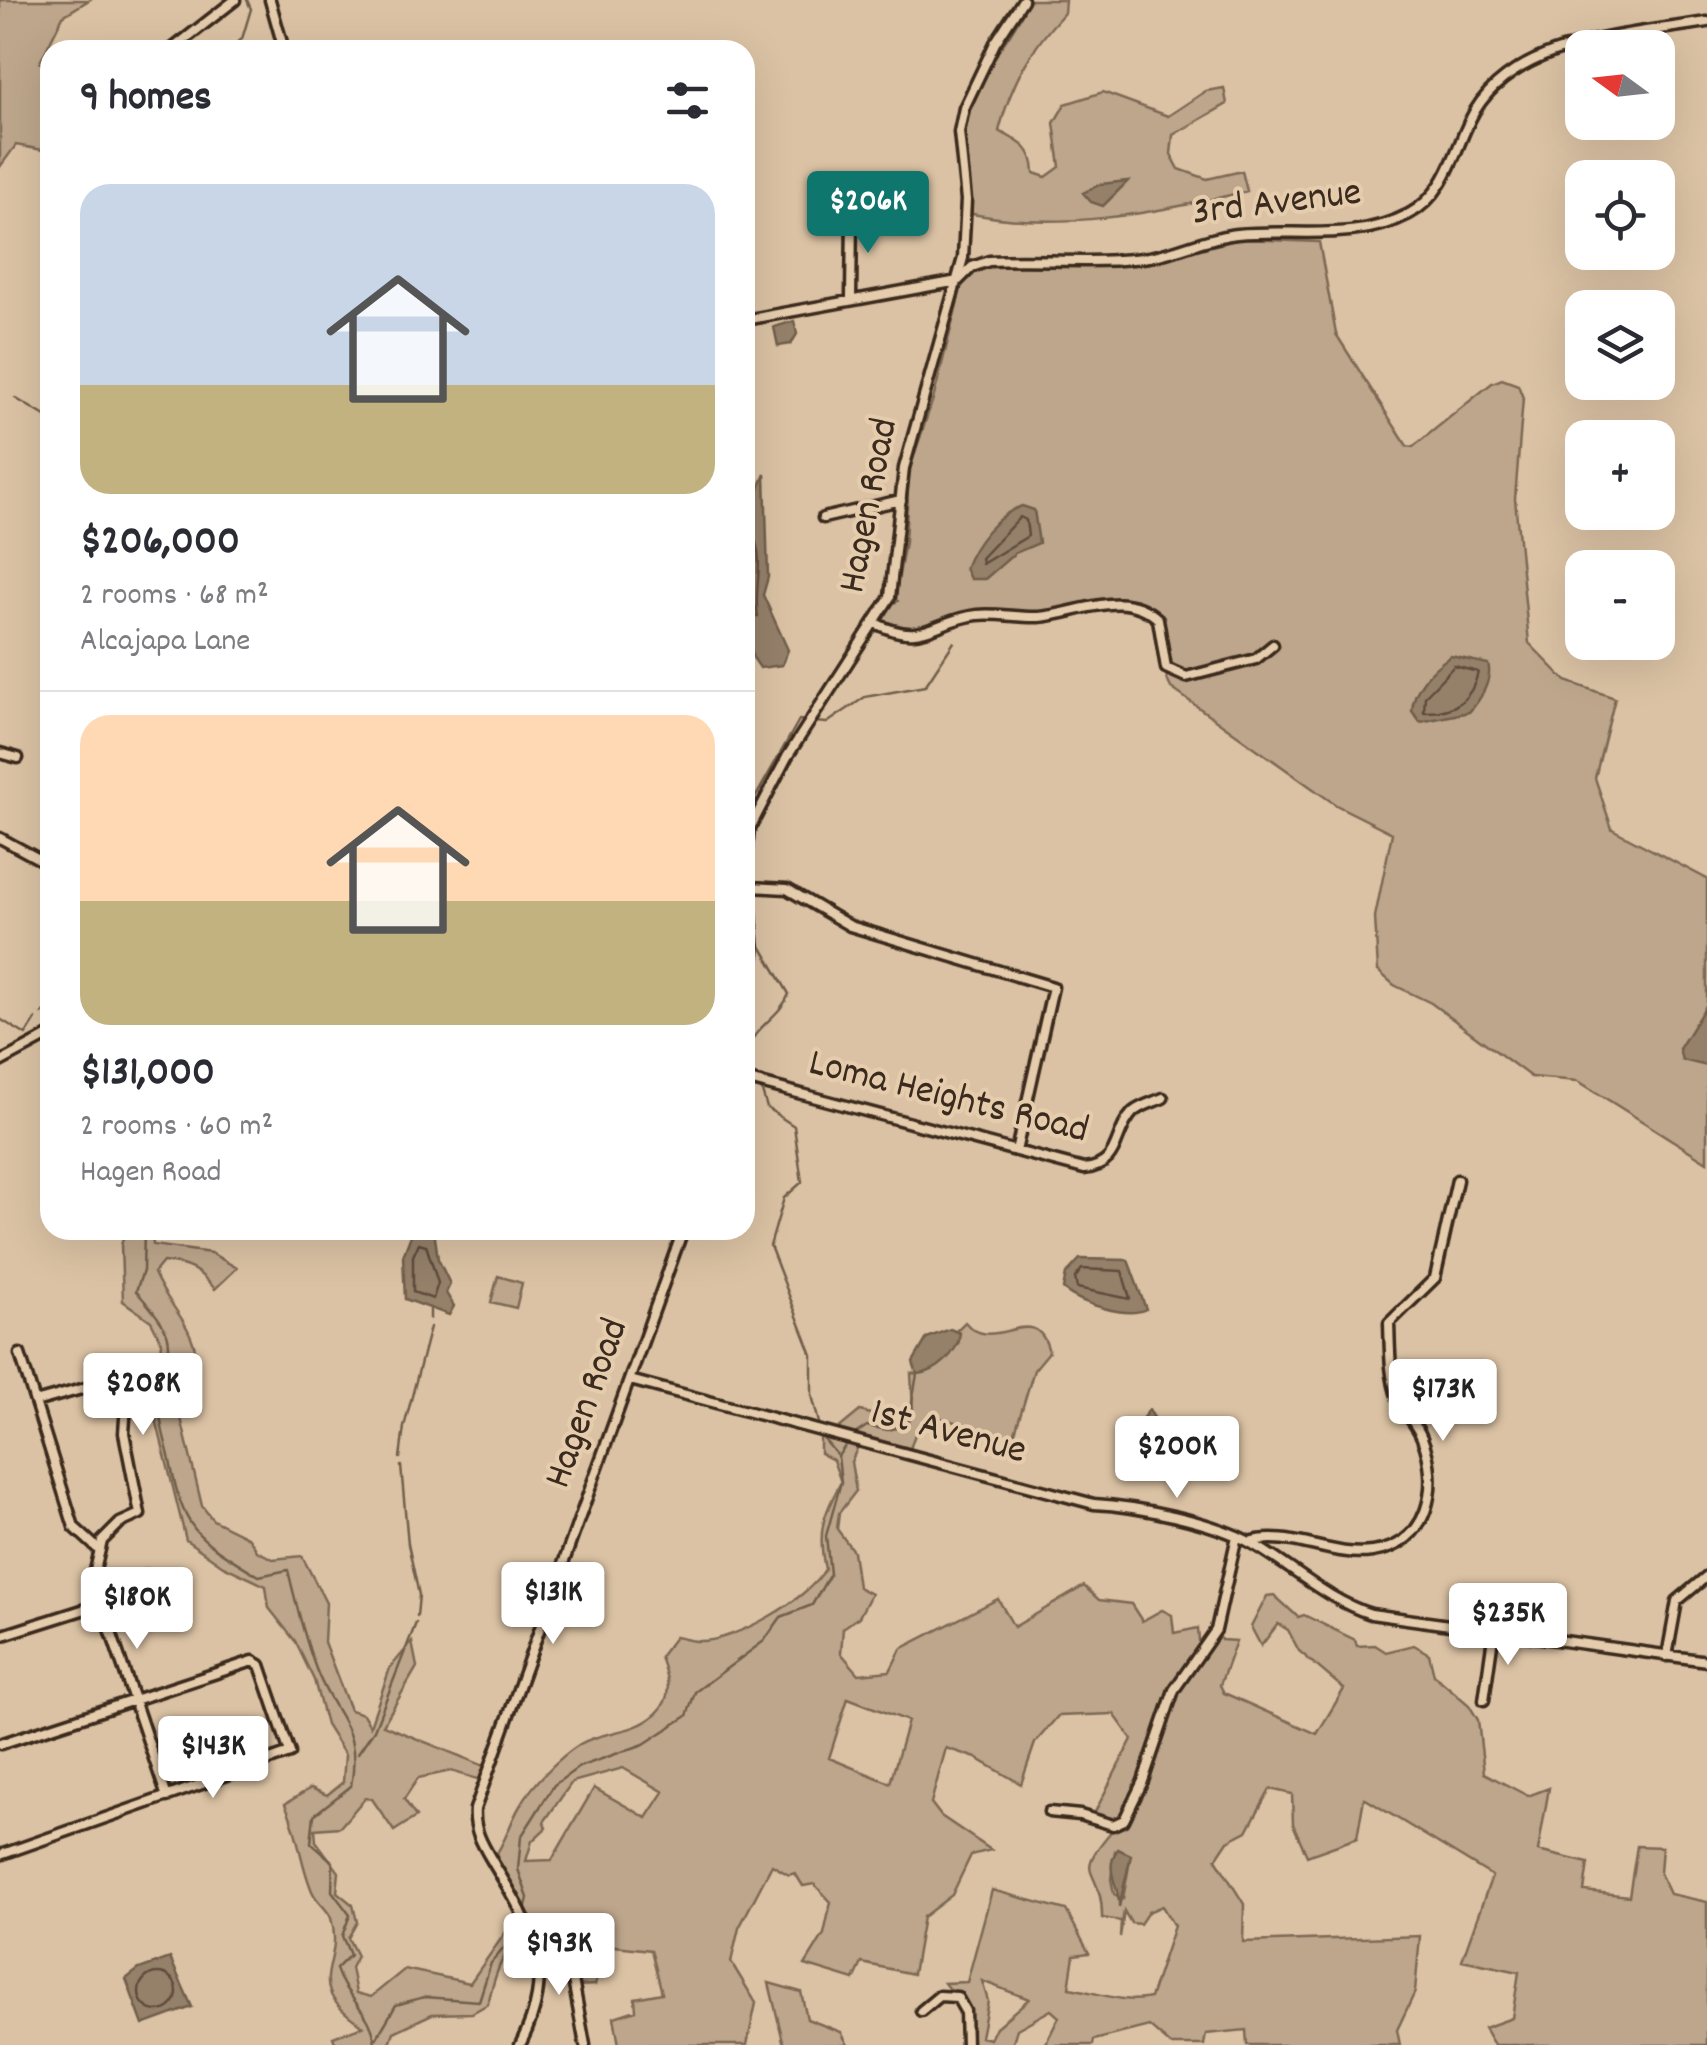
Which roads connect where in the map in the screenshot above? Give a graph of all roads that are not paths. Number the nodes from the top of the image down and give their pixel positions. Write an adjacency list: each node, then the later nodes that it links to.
1 (236, 0): 5 (street)
2 (270, 0): 6 (street)
3 (1023, 0): 8 (street, Hagen Road)
4 (1707, 22): 8 (street, 3rd Avenue)
5 (183, 40)
6 (281, 40)
7 (852, 216): 9 (street)
8 (958, 281): 9 (street, 3rd Avenue); 11 (street, Hagen Road)
9 (851, 298): 10 (street, 3rd Avenue)
10 (755, 318)
11 (901, 500): 12 (street); 13 (street, Hagen Road)
12 (823, 518)
13 (875, 623): 14 (street); 17 (street, Hagen Road)
14 (1273, 645)
15 (0, 754): 16 (street)
16 (18, 758)
17 (755, 814)
18 (0, 838): 19 (street)
19 (40, 860)
20 (755, 887): 25 (street)
21 (40, 1040): 22 (street)
22 (0, 1062)
23 (755, 1083): 25 (street, Loma Heights Road)
24 (1162, 1098): 25 (street, Loma Heights Road)
25 (1016, 1151)
26 (1457, 1180): 34 (street)
27 (679, 1240): 30 (street, Hagen Road)
28 (20, 1354): 32 (street)
29 (130, 1362): 31 (street)
30 (630, 1380): 33 (street, 1st Avenue); 49 (street, Hagen Road)
31 (124, 1388): 32 (street); 35 (street)
32 (35, 1402): 35 (street)
33 (1237, 1536): 34 (street, 1st Avenue); 47 (street)
34 (1249, 1542): 39 (street, 1st Avenue)
35 (97, 1548): 38 (street)
36 (146, 1575): 38 (street)
37 (1707, 1576): 41 (street)
38 (102, 1604): 40 (street); 43 (street)
39 (1494, 1630): 41 (street, 1st Avenue); 44 (street)
40 (0, 1636)
41 (1667, 1656): 42 (street, 1st Avenue)
42 (1707, 1661)
43 (132, 1699): 45 (street); 46 (street); 46 (street)
44 (1484, 1700)
45 (0, 1744)
46 (168, 1797): 48 (street)
47 (1049, 1812)
48 (0, 1855)
49 (536, 1944): 51 (street, Hagen Road); 52 (street)
50 (921, 2011): 53 (street)
51 (520, 2045)
52 (586, 2045)
53 (966, 2045)

